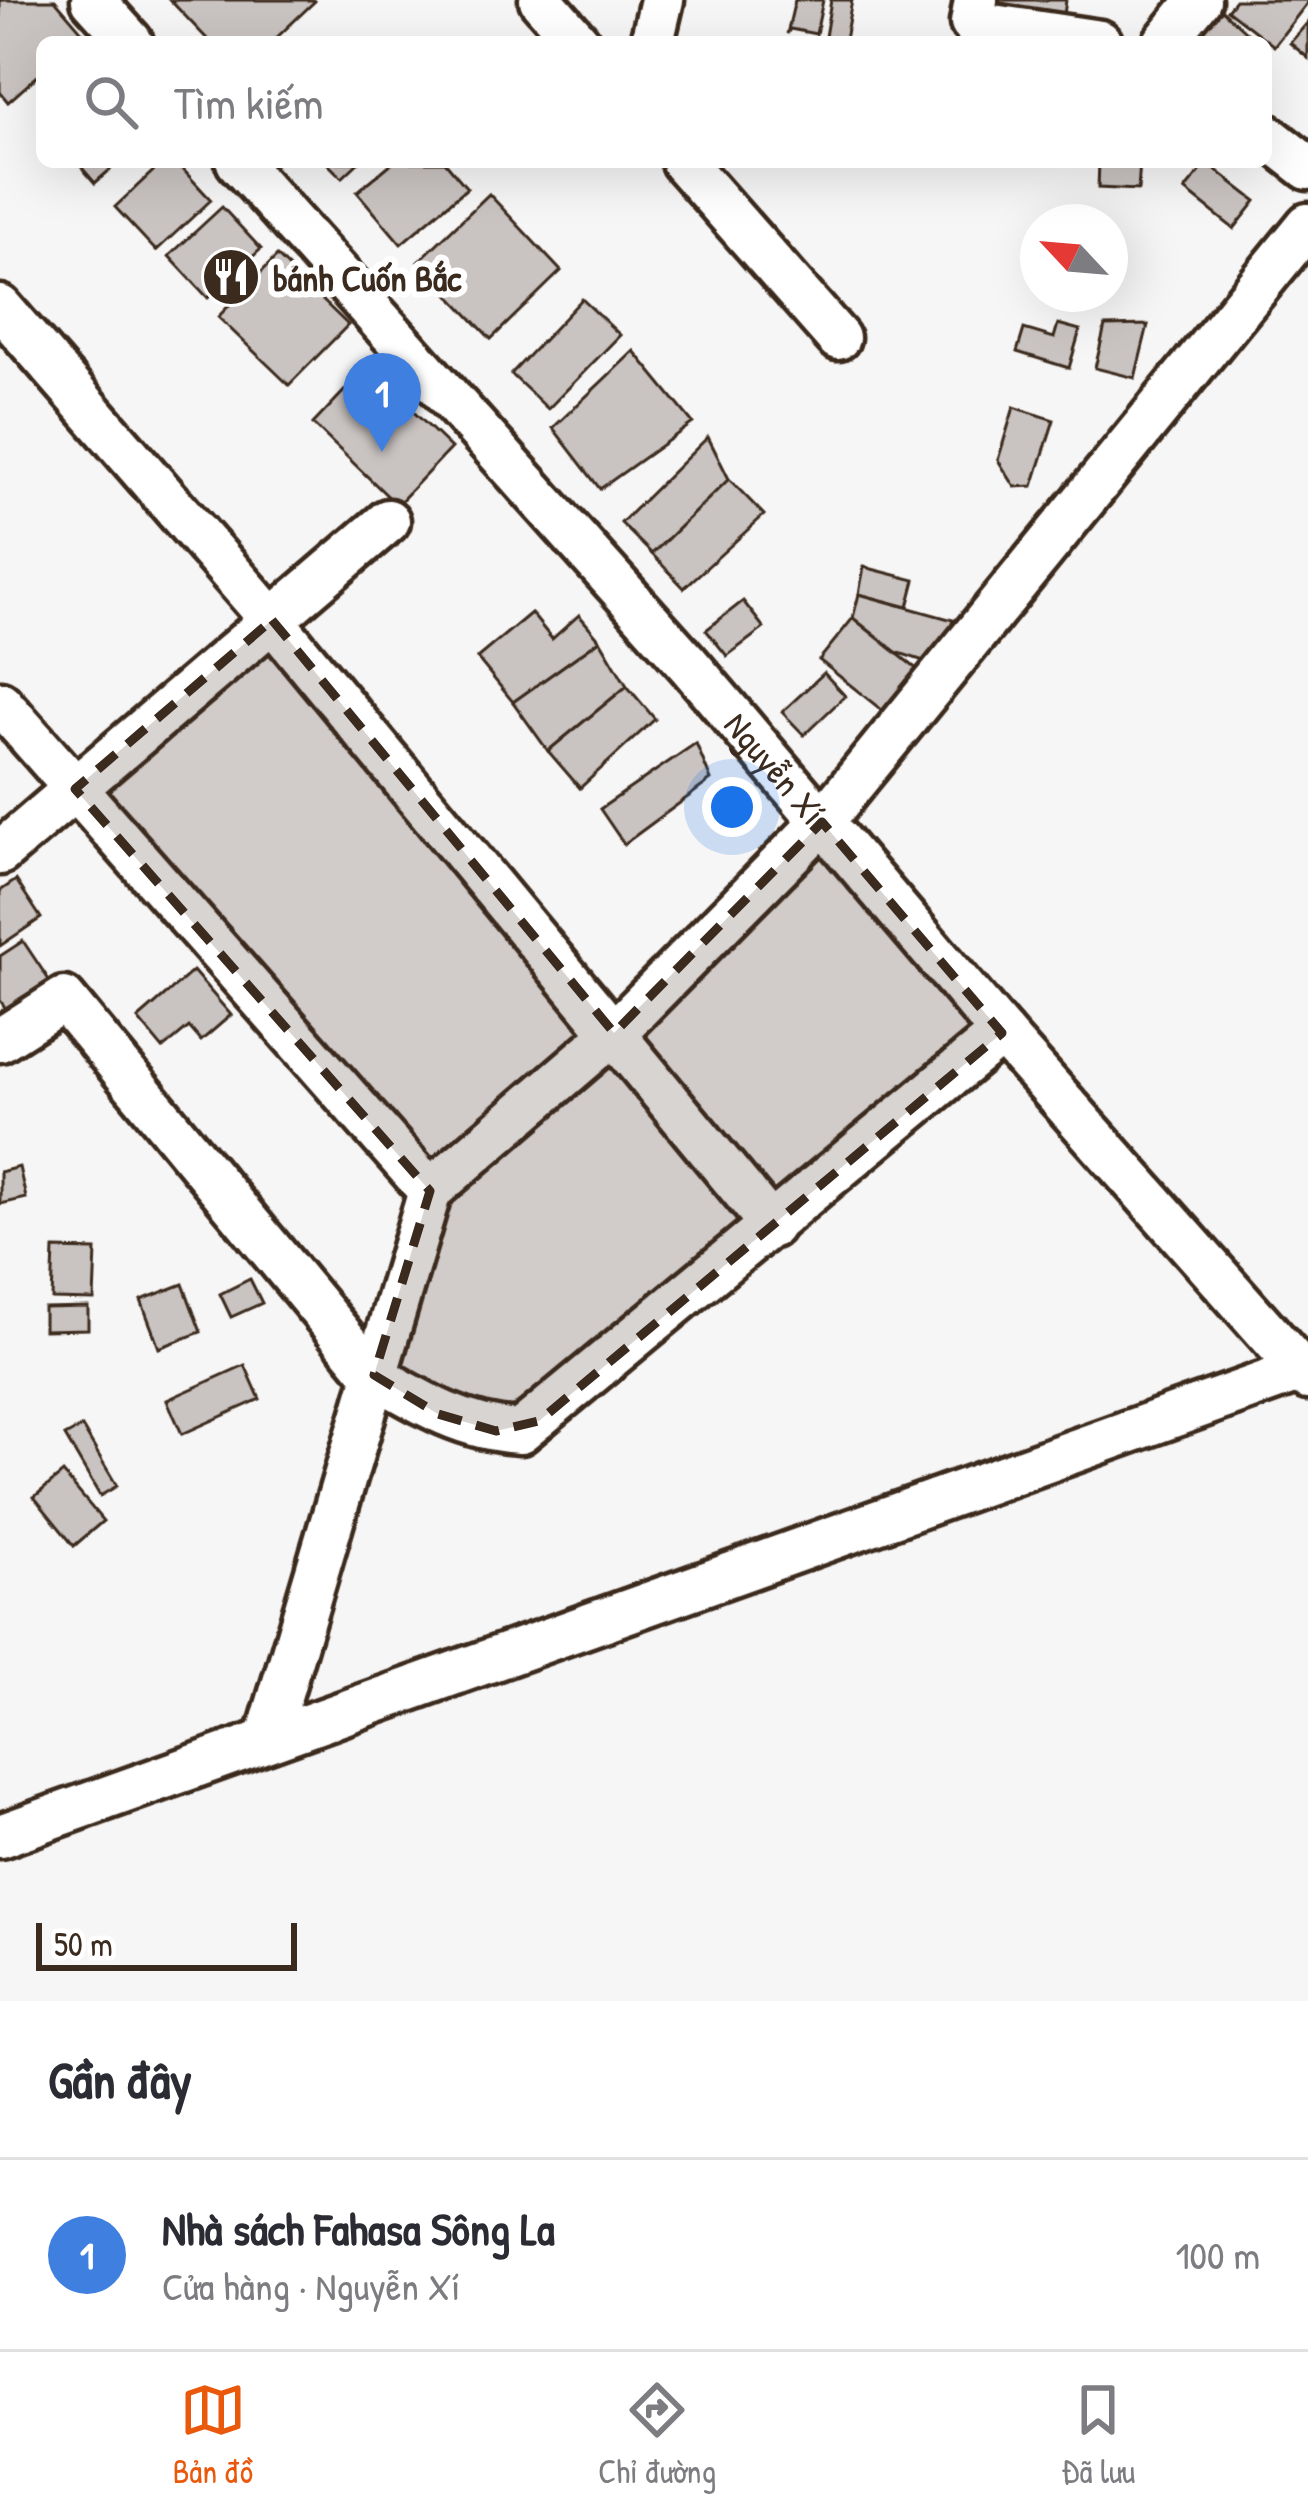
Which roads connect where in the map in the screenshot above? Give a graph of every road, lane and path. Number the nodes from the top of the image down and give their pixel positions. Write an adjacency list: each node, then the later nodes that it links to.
1 (93, 0): 6 (street)
2 (541, 0): 7 (street)
3 (662, 0): 8 (street)
4 (1199, 0): 10 (street)
5 (971, 22): 9 (street)
6 (126, 36)
7 (573, 36)
8 (653, 36)
9 (1061, 36)
10 (1170, 36)
11 (1272, 140): 14 (street)
12 (243, 168): 22 (street, Nguyễn Xí)
13 (688, 168): 17 (street)
14 (1308, 168)
15 (1308, 225): 22 (street)
16 (0, 308): 19 (street)
17 (838, 338)
18 (388, 520): 19 (street)
19 (272, 620): 21 (street); 24 (street)
20 (0, 703): 21 (street)
21 (75, 789): 23 (street); 27 (street)
22 (822, 822): 24 (street); 25 (street, Nguyễn Xí)
23 (0, 854)
24 (614, 1033): 27 (street); 28 (street)
25 (1002, 1034): 28 (street); 29 (street, Nguyễn Xí)
26 (0, 1040): 30 (street)
27 (430, 1190): 30 (street)
28 (772, 1226): 30 (street)
29 (1305, 1374): 31 (street)
30 (374, 1375): 31 (street)
31 (267, 1740): 32 (street)
32 (0, 1836)

